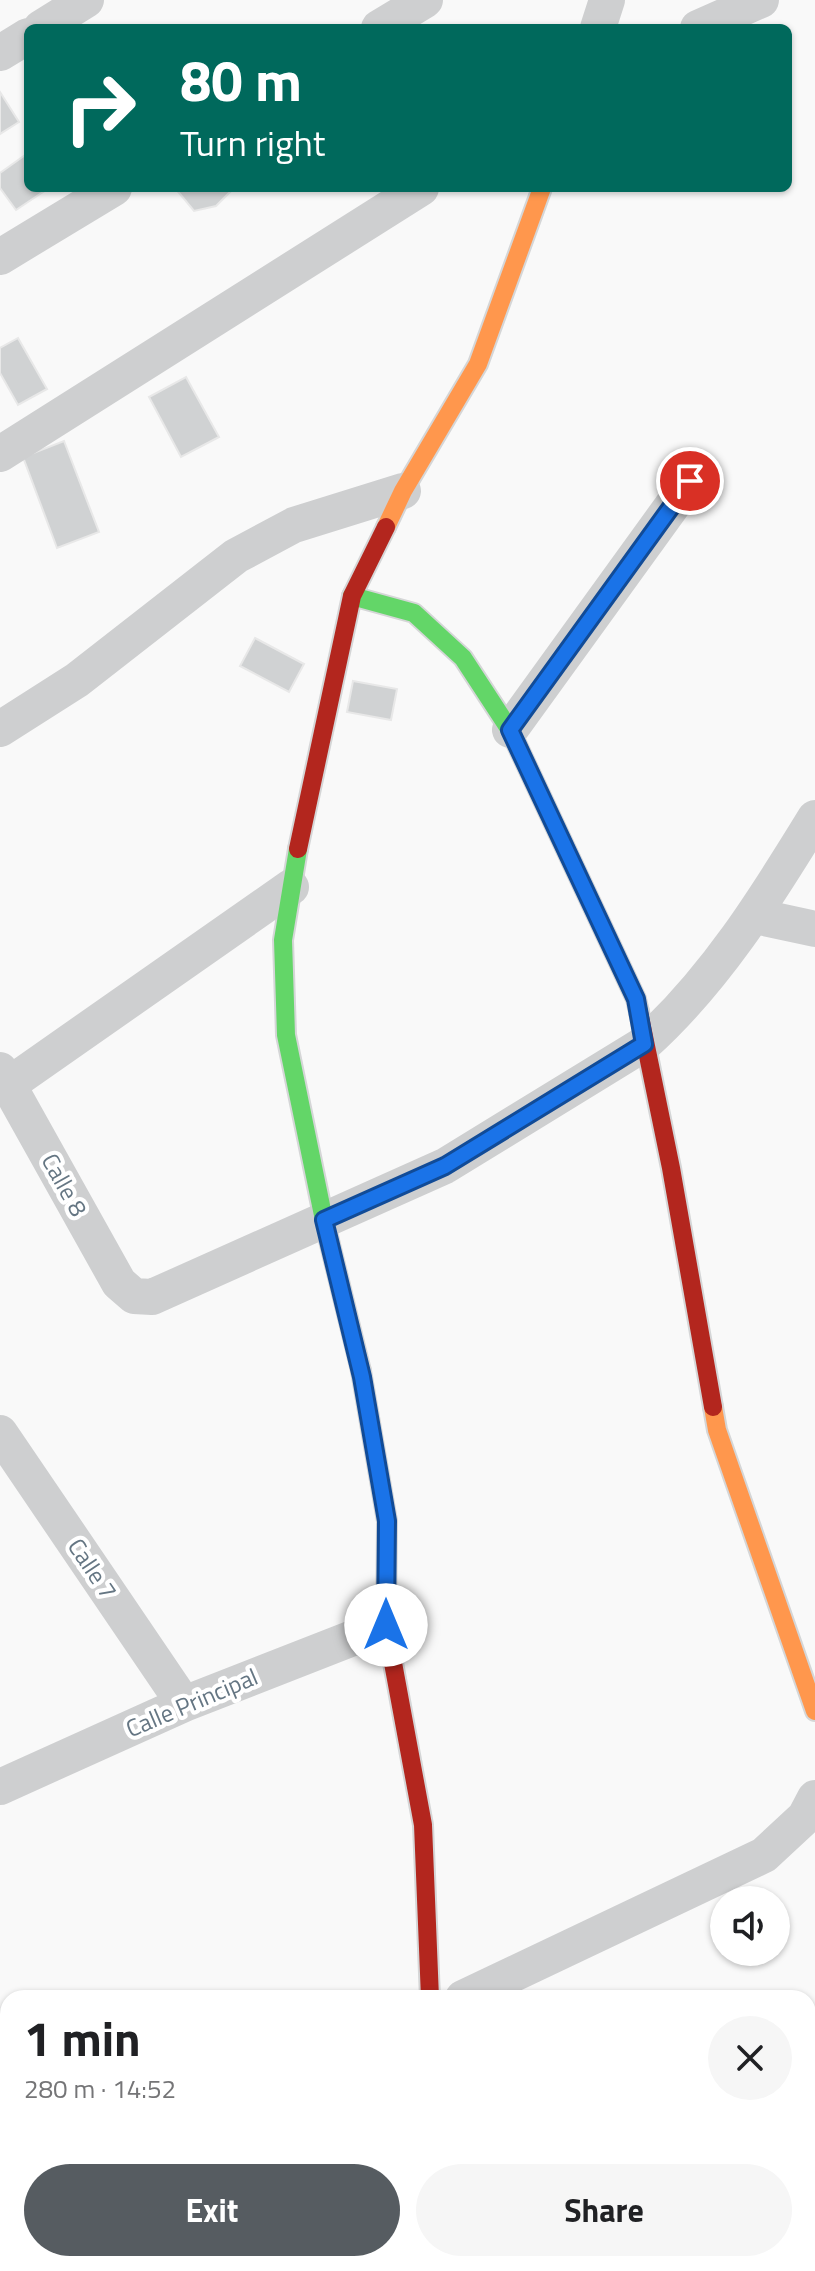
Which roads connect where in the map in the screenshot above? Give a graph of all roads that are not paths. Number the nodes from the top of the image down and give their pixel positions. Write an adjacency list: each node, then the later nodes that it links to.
1 (86, 0): 5 (street)
2 (425, 0): 6 (street)
3 (607, 0): 7 (street)
4 (761, 0): 8 (street)
5 (47, 24)
6 (386, 24)
7 (599, 24)
8 (707, 24)
9 (24, 38): 10 (street)
10 (0, 53)
11 (107, 192): 14 (street)
12 (415, 192): 15 (street)
13 (541, 192): 17 (street)
14 (0, 257)
15 (0, 454)
16 (690, 481): 20 (street)
17 (403, 491): 18 (street); 19 (street)
18 (352, 596): 20 (street); 22 (street)
19 (0, 729)
20 (510, 730): 25 (street)
21 (815, 818): 23 (street)
22 (291, 887): 26 (street); 27 (street)
23 (755, 916): 24 (street); 25 (street)
24 (815, 929)
25 (644, 1044): 27 (street); 31 (street)
26 (4, 1077): 27 (street, Calle 8)
27 (324, 1220): 29 (street)
28 (0, 1433): 30 (street, Calle 7)
29 (386, 1625): 30 (street, Calle Principal); 34 (street)
30 (184, 1704): 32 (street, Calle Principal)
31 (815, 1711)
32 (0, 1787)
33 (815, 1798): 35 (street)
34 (430, 1990)
35 (480, 1990)

